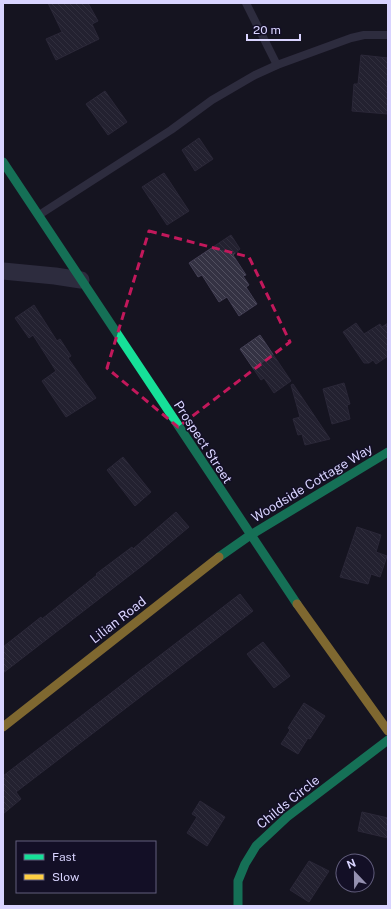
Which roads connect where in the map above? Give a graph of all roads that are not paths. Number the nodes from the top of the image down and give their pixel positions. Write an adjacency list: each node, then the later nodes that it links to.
1 (246, 3): 3 (lane)
2 (388, 35): 3 (lane)
3 (277, 65): 5 (lane)
4 (3, 162): 5 (street, Prospect Street)
5 (38, 216): 7 (street, Prospect Street)
6 (3, 271): 7 (street)
7 (81, 280): 9 (street, Prospect Street)
8 (388, 452): 9 (street, Woodside Cottage Way)
9 (249, 536): 10 (street, Lilian Road); 11 (street, Prospect Street)
10 (3, 727)
11 (388, 731)
12 (388, 740): 13 (street, Childs Circle)
13 (238, 906)

